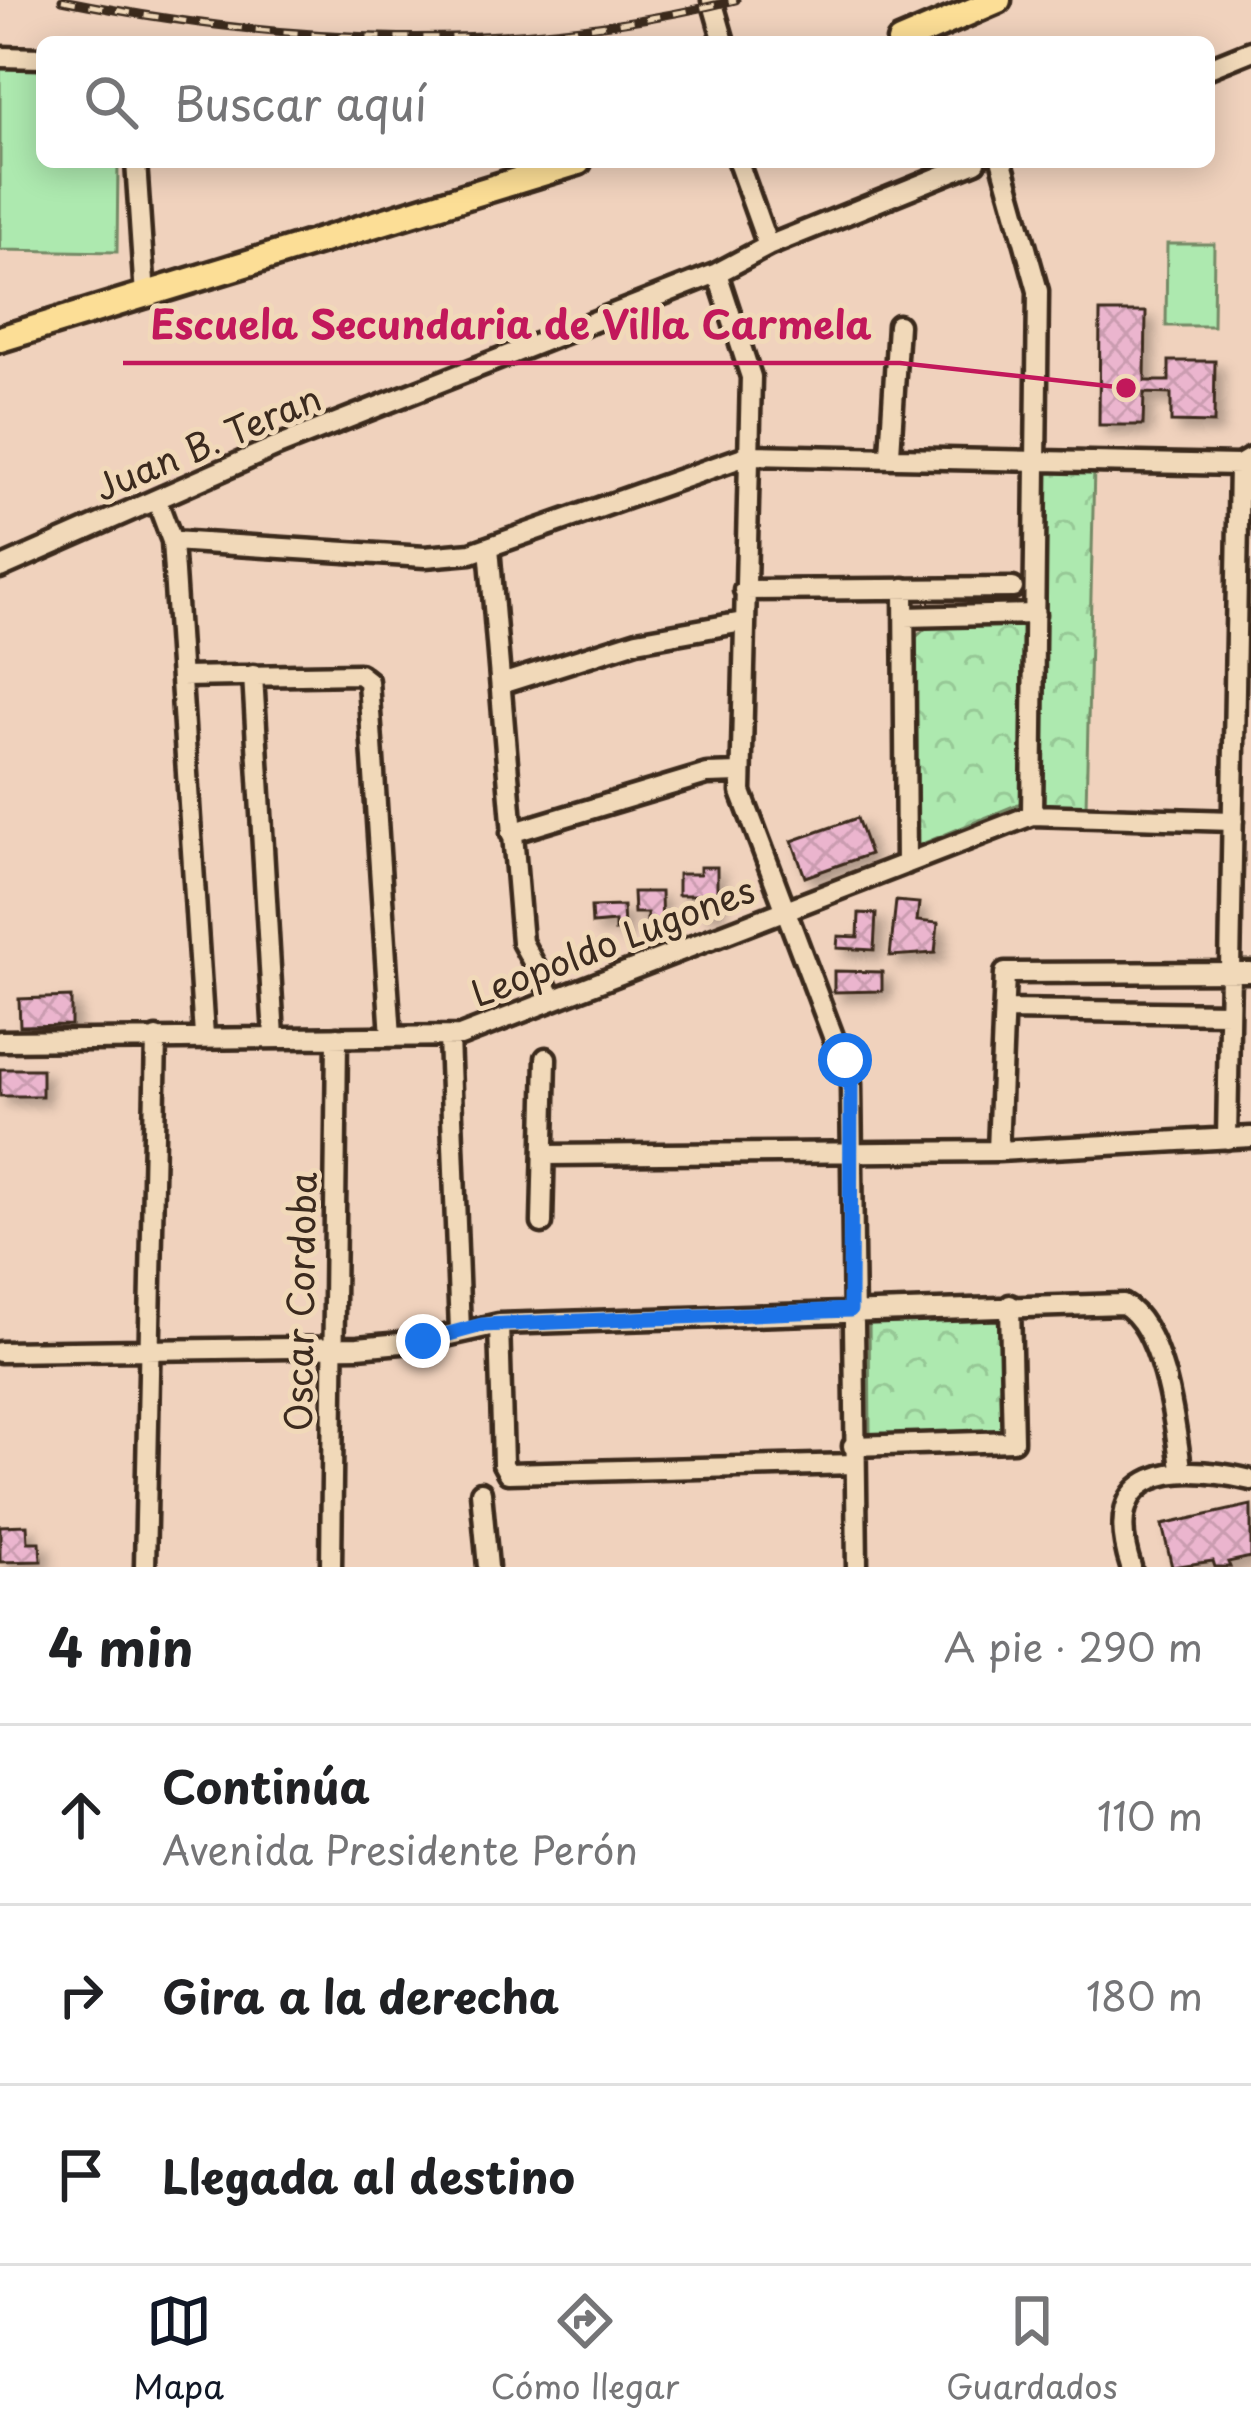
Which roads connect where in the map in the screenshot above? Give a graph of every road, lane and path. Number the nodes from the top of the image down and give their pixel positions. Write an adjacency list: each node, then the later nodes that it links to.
1 (712, 0): 3 (street)
2 (998, 0): 4 (main road)
3 (722, 36)
4 (914, 36)
5 (1251, 51): 8 (street)
6 (0, 57): 7 (street)
7 (36, 58)
8 (1215, 66)
9 (136, 168): 16 (street)
10 (556, 168): 16 (main road)
11 (740, 168): 14 (street)
12 (961, 168): 14 (street, Juan B. Teran)
13 (1004, 168): 21 (street)
14 (768, 246): 15 (street, Juan B. Teran)
15 (717, 273): 19 (street); 23 (street, Juan B. Teran)
16 (145, 296): 18 (main road)
17 (898, 325): 20 (street)
18 (0, 339)
19 (749, 454): 20 (street); 25 (street); 29 (street)
20 (890, 454): 21 (street)
21 (1037, 458): 22 (street); 30 (street)
22 (1245, 462): 32 (street)
23 (157, 501): 24 (street); 26 (street, Juan B. Teran)
24 (172, 541): 25 (street); 35 (street)
25 (489, 548): 36 (street)
26 (0, 568)
27 (904, 588): 28 (street); 29 (street); 31 (street)
28 (1013, 589)
29 (744, 590): 33 (street)
30 (1035, 614): 31 (street); 39 (street)
31 (904, 617): 42 (street)
32 (1244, 618): 38 (street)
33 (743, 622): 36 (street); 37 (street)
34 (253, 675): 35 (street); 50 (street); 52 (street)
35 (182, 677): 49 (street)
36 (501, 684): 41 (street)
37 (740, 773): 41 (street); 43 (street)
38 (1242, 798): 40 (street)
39 (1032, 815): 40 (street, Leopoldo Lugones); 42 (street, Leopoldo Lugones)
40 (1233, 821): 45 (street)
41 (511, 832): 46 (street)
42 (907, 864): 43 (street, Leopoldo Lugones)
43 (786, 911): 46 (street, Leopoldo Lugones); 61 (street)
44 (1251, 972): 45 (street)
45 (1230, 974): 47 (street); 48 (street)
46 (553, 999): 53 (street, Leopoldo Lugones)
47 (1004, 1010): 48 (street); 59 (street)
48 (1229, 1013): 58 (street)
49 (204, 1036): 50 (street, Leopoldo Lugones); 54 (street, Leopoldo Lugones)
50 (274, 1036): 51 (street, Leopoldo Lugones)
51 (337, 1037): 52 (street, Leopoldo Lugones); 67 (street, Oscar Cordoba)
52 (391, 1037): 53 (street, Leopoldo Lugones)
53 (449, 1037): 66 (street)
54 (155, 1038): 55 (street, Leopoldo Lugones); 68 (street)
55 (0, 1041)
56 (546, 1058): 60 (street)
57 (1251, 1137): 58 (street)
58 (1227, 1139): 59 (street)
59 (998, 1151): 61 (street)
60 (546, 1155): 61 (street); 62 (street)
61 (850, 1155): 64 (street)
62 (542, 1223)
63 (1010, 1305): 64 (street); 70 (street); 71 (street)
64 (850, 1310): 65 (street); 70 (street)
65 (499, 1324): 66 (street); 70 (street)
66 (460, 1331): 67 (street)
67 (334, 1346): 68 (street); 75 (street, Oscar Cordoba)
68 (148, 1348): 69 (street); 74 (street)
69 (0, 1352)
70 (854, 1455): 77 (street)
71 (1181, 1468): 72 (street); 78 (street)
72 (1251, 1480)
73 (481, 1492): 76 (street)
74 (145, 1567)
75 (331, 1567)
76 (488, 1567)
77 (857, 1567)
78 (1131, 1567)

